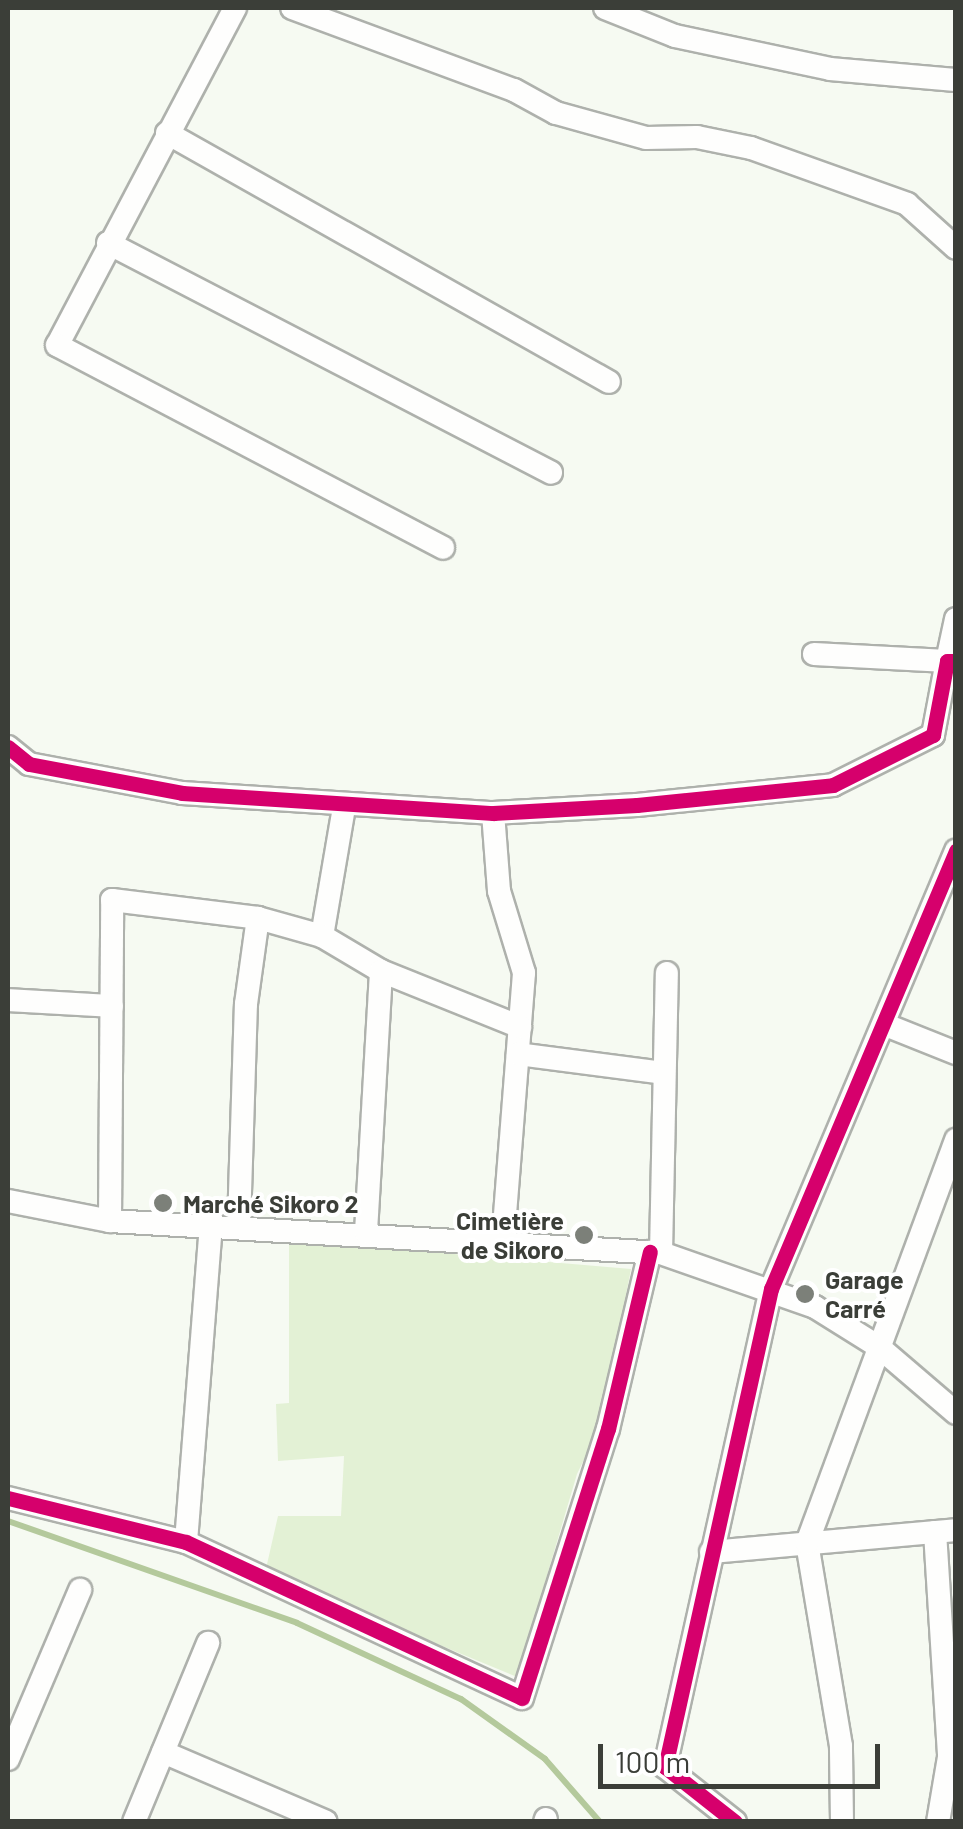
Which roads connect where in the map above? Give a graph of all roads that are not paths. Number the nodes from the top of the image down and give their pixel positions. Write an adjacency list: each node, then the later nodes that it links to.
1 (234, 8): 5 (street)
2 (292, 8): 7 (street)
3 (606, 8): 4 (street)
4 (956, 80)
5 (167, 133): 6 (street); 8 (street)
6 (108, 244): 9 (street); 10 (street)
7 (956, 248)
8 (609, 382)
9 (551, 474)
10 (443, 548)
11 (956, 618): 13 (street)
12 (814, 654): 13 (street)
13 (951, 661): 16 (street)
14 (8, 747): 15 (street)
15 (344, 807): 16 (street); 19 (street)
16 (493, 813): 25 (street)
17 (956, 850): 24 (street)
18 (258, 918): 19 (street); 23 (street); 33 (street)
19 (322, 936): 20 (street)
20 (381, 970): 25 (street); 34 (street)
21 (666, 973): 28 (street)
22 (8, 1000): 23 (street)
23 (112, 1006): 31 (street)
24 (886, 1025): 26 (street); 37 (street)
25 (520, 1027): 27 (street)
26 (956, 1053)
27 (518, 1054): 28 (street); 35 (street)
28 (664, 1073): 36 (street)
29 (956, 1140): 38 (street)
30 (8, 1202): 31 (street)
31 (110, 1221): 32 (street)
32 (210, 1224): 33 (street); 42 (street)
33 (238, 1225): 34 (street)
34 (366, 1232): 35 (street)
35 (503, 1242): 36 (street)
36 (656, 1252): 37 (street); 42 (street)
37 (771, 1289): 38 (street); 44 (street)
38 (878, 1347): 39 (street); 43 (street)
39 (956, 1413)
40 (8, 1498): 42 (street)
41 (945, 1531): 43 (street); 47 (street)
42 (186, 1542)
43 (807, 1542): 44 (street); 54 (street)
44 (711, 1552): 53 (street)
45 (80, 1590): 50 (street)
46 (208, 1643): 48 (street)
47 (949, 1646): 49 (street)
48 (163, 1752): 51 (street); 52 (street)
49 (952, 1757): 55 (street)
50 (8, 1759)
51 (134, 1822)
52 (326, 1822)
53 (734, 1822)
54 (842, 1822)
55 (938, 1822)

